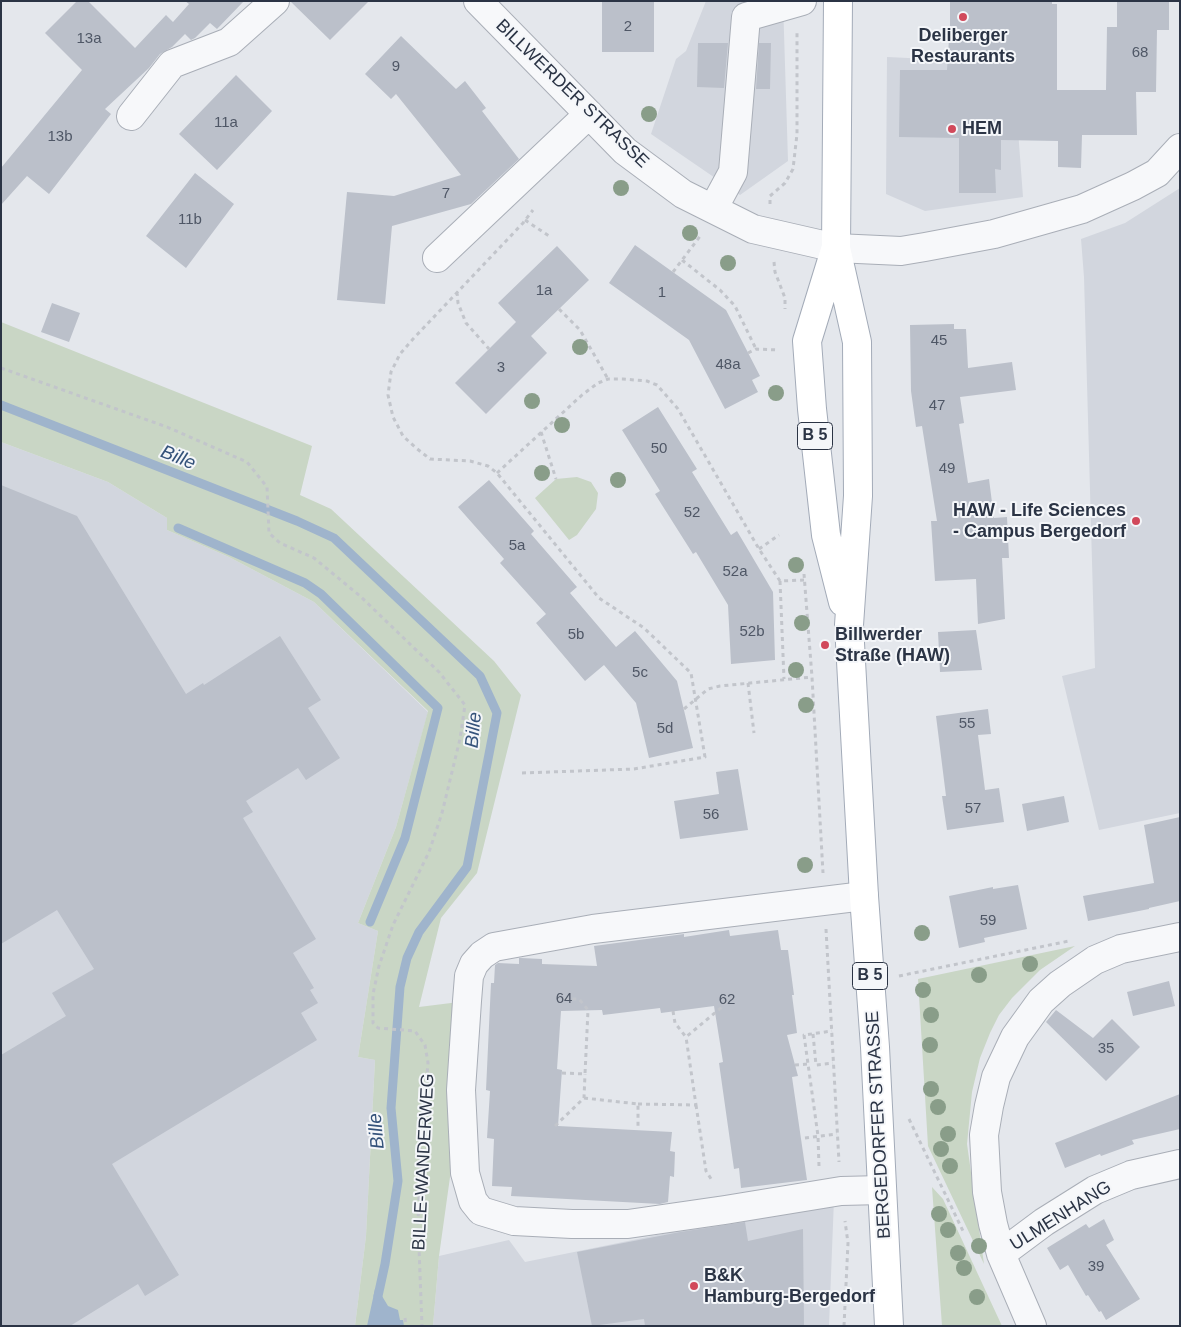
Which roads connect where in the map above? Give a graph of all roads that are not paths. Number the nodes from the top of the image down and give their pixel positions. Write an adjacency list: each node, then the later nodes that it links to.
1 (275, 1): 6 (street)
2 (478, 1): 5 (street, BILLWERDER STRASSE)
3 (838, 1): 9 (main road, BERGEDORFER STRASSE / B 5)
4 (800, 2): 8 (street)
5 (589, 114): 8 (street, BILLWERDER STRASSE); 10 (street)
6 (131, 116)
7 (1180, 148): 9 (street, BILLWERDER STRASSE)
8 (716, 210): 9 (street, BILLWERDER STRASSE)
9 (836, 248): 11 (main road, BERGEDORFER STRASSE / B 5); 11 (main road, BERGEDORFER STRASSE / B 5)
10 (437, 258)
11 (849, 626): 12 (main road, BERGEDORFER STRASSE / B 5)
12 (864, 896): 15 (main road, BERGEDORFER STRASSE / B 5); 15 (street)
13 (1180, 937): 16 (street)
14 (1180, 1164): 16 (street, ULMENHANG)
15 (882, 1190): 17 (main road, BERGEDORFER STRASSE / B 5)
16 (1001, 1254): 18 (street)
17 (889, 1326)
18 (1032, 1326)

